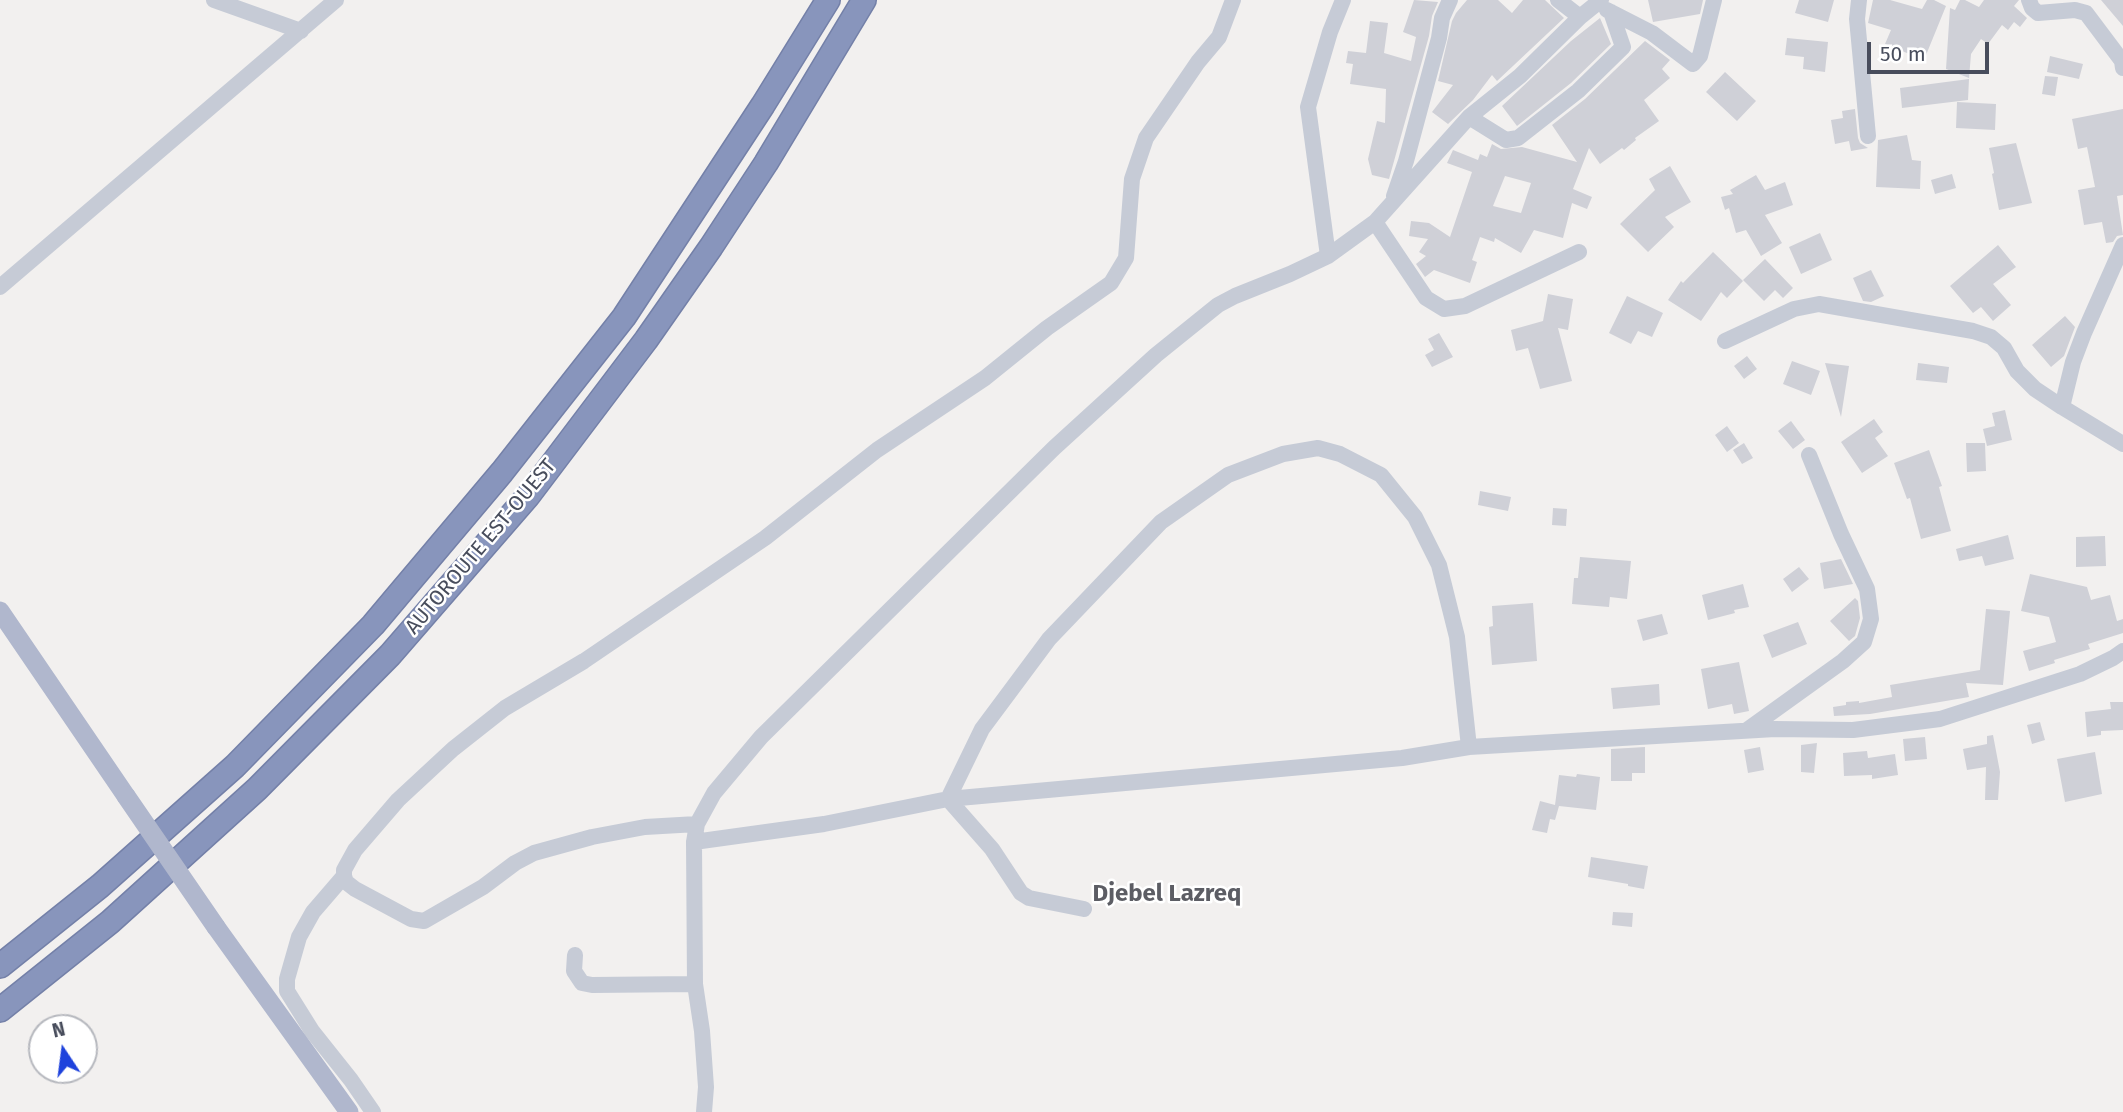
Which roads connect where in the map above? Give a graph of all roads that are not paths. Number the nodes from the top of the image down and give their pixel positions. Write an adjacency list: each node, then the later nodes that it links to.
1 (214, 0): 14 (street)
2 (336, 0): 14 (street)
3 (828, 0): 39 (highway, AUTOROUTE EST-OUEST)
4 (864, 0): 41 (highway, AUTOROUTE EST-OUEST)
5 (1233, 0): 36 (street)
6 (1343, 0): 23 (street)
7 (1450, 0): 19 (street)
8 (1558, 0): 13 (street)
9 (1714, 0): 12 (street)
10 (1859, 0): 18 (street)
11 (2029, 0): 15 (street)
12 (1602, 5): 13 (street); 17 (street)
13 (1575, 10): 17 (street)
14 (301, 31): 24 (street)
15 (2123, 60): 16 (street)
16 (2123, 68)
17 (1469, 117): 19 (street)
18 (1868, 136)
19 (1392, 202): 20 (street)
20 (1375, 222): 22 (street); 23 (street)
21 (2123, 245): 26 (street)
22 (1578, 252)
23 (1328, 256): 34 (street)
24 (0, 287)
25 (1725, 341): 26 (street)
26 (2062, 407): 27 (street)
27 (2123, 444)
28 (1810, 455): 31 (street)
29 (0, 611): 42 (main road, bridge)
30 (2123, 651): 31 (street)
31 (1745, 731): 32 (street)
32 (1469, 747): 33 (street); 33 (street)
33 (948, 799): 35 (street); 37 (street)
34 (697, 824): 35 (street); 36 (street)
35 (694, 842): 40 (street)
36 (344, 876): 43 (street)
37 (1084, 909)
38 (575, 955): 40 (street)
39 (0, 966)
40 (695, 984): 44 (street)
41 (0, 1010)
42 (349, 1112)
43 (373, 1112)
44 (704, 1112)

